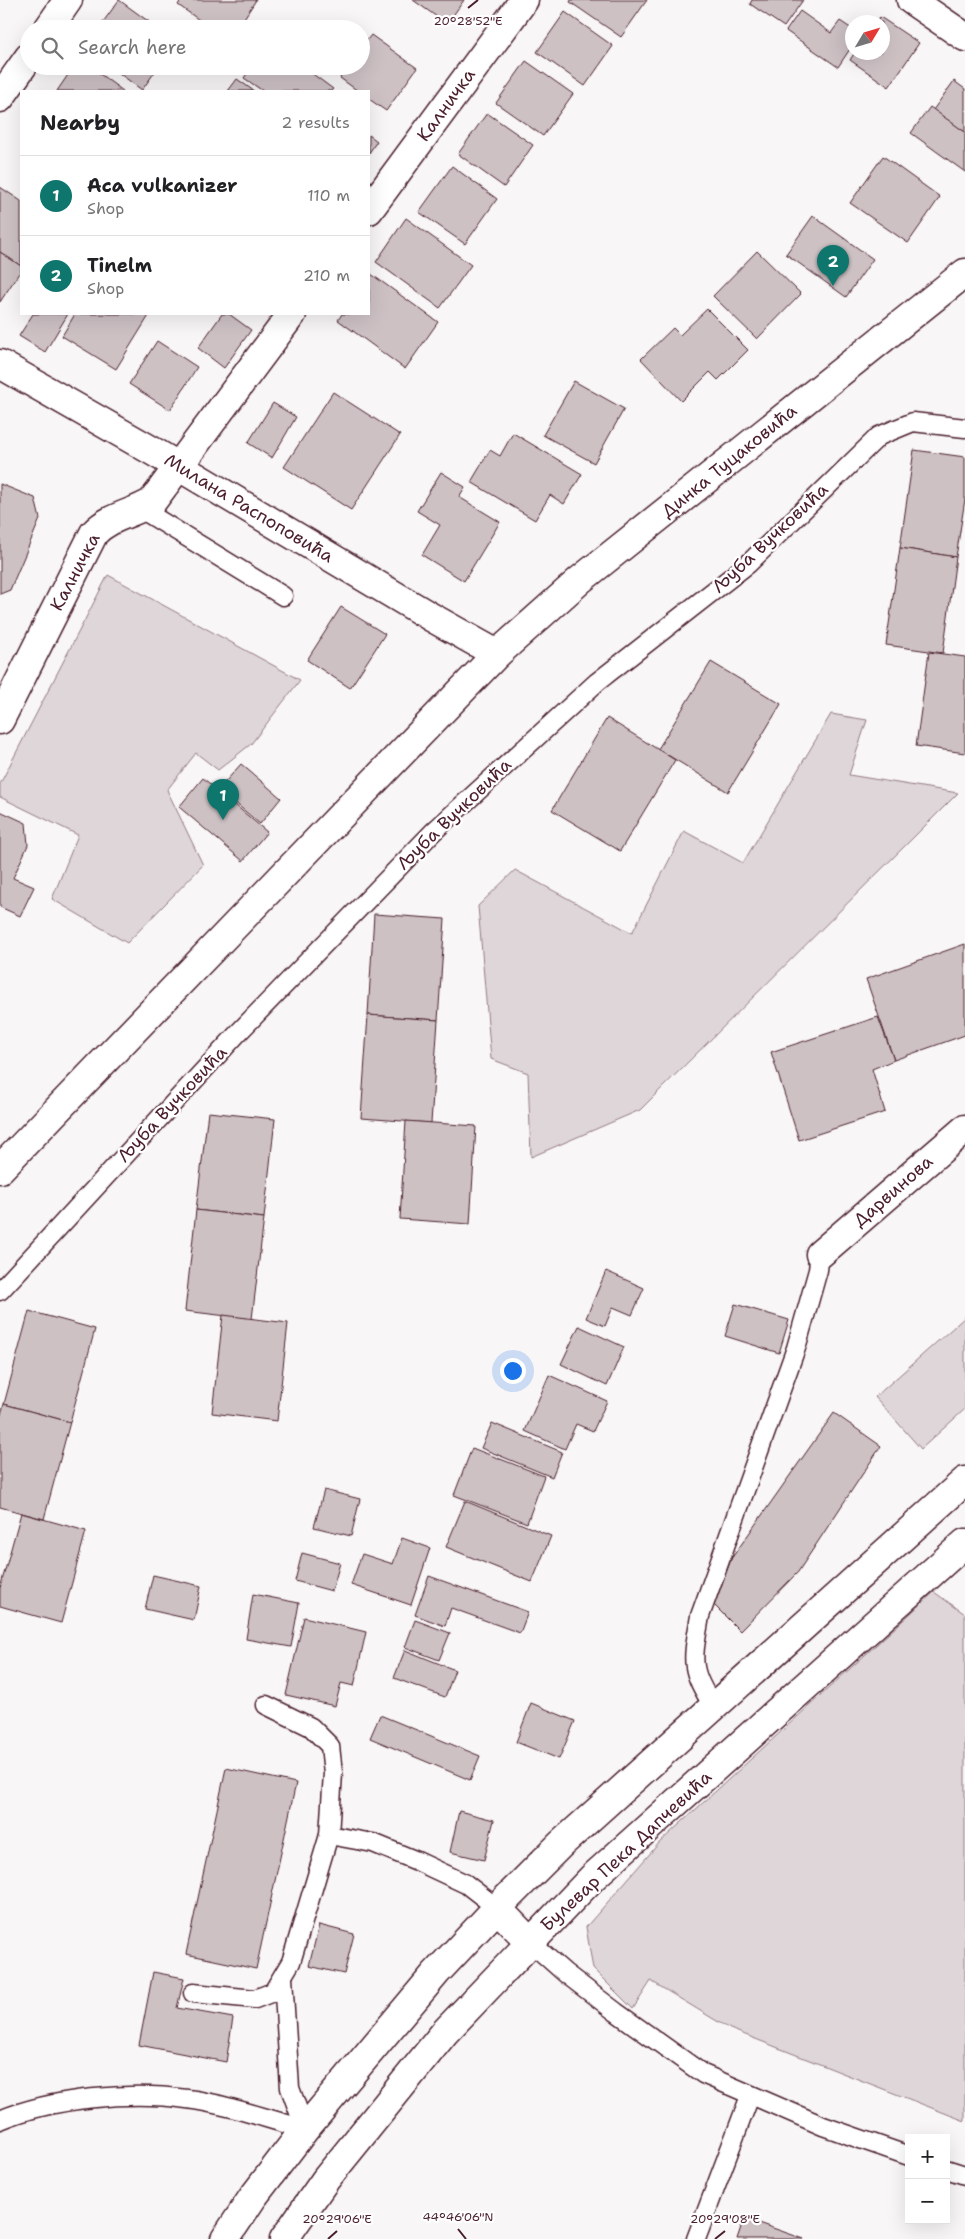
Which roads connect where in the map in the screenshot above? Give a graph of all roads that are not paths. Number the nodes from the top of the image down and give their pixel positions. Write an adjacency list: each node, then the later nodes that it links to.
1 (68, 0): 4 (street)
2 (524, 0): 8 (street, Калничка)
3 (911, 0): 5 (street)
4 (54, 20)
5 (965, 37)
6 (20, 70): 7 (street)
7 (0, 98)
8 (370, 209)
9 (965, 273): 16 (street, Динка Туцаковића)
10 (291, 315): 13 (street, Калничка)
11 (0, 364): 13 (street, Милана Распоповића)
12 (965, 428): 21 (lane, Љуба Вучковића)
13 (179, 467): 14 (street, Калничка); 16 (street, Милана Распоповића)
14 (140, 509): 15 (lane); 17 (street, Калничка)
15 (283, 596)
16 (497, 654): 19 (street)
17 (0, 720)
18 (965, 1129): 20 (street, Дарвинова)
19 (0, 1169)
20 (820, 1254): 25 (lane)
21 (0, 1290)
22 (965, 1481): 25 (street)
23 (965, 1543): 28 (street, Булевар Пека Дапчевића)
24 (266, 1705): 26 (lane)
25 (713, 1705): 27 (street)
26 (329, 1835): 27 (lane); 29 (lane)
27 (497, 1908): 28 (street); 33 (street)
28 (530, 1942): 31 (lane); 38 (street, Булевар Пека Дапчевића)
29 (283, 1978): 30 (lane); 33 (lane)
30 (193, 1993)
31 (750, 2096): 34 (lane); 39 (lane)
32 (0, 2120): 33 (lane)
33 (305, 2129): 37 (street)
34 (905, 2155)
35 (950, 2170): 36 (lane)
36 (965, 2176)
37 (225, 2239)
38 (284, 2239)
39 (696, 2239)

